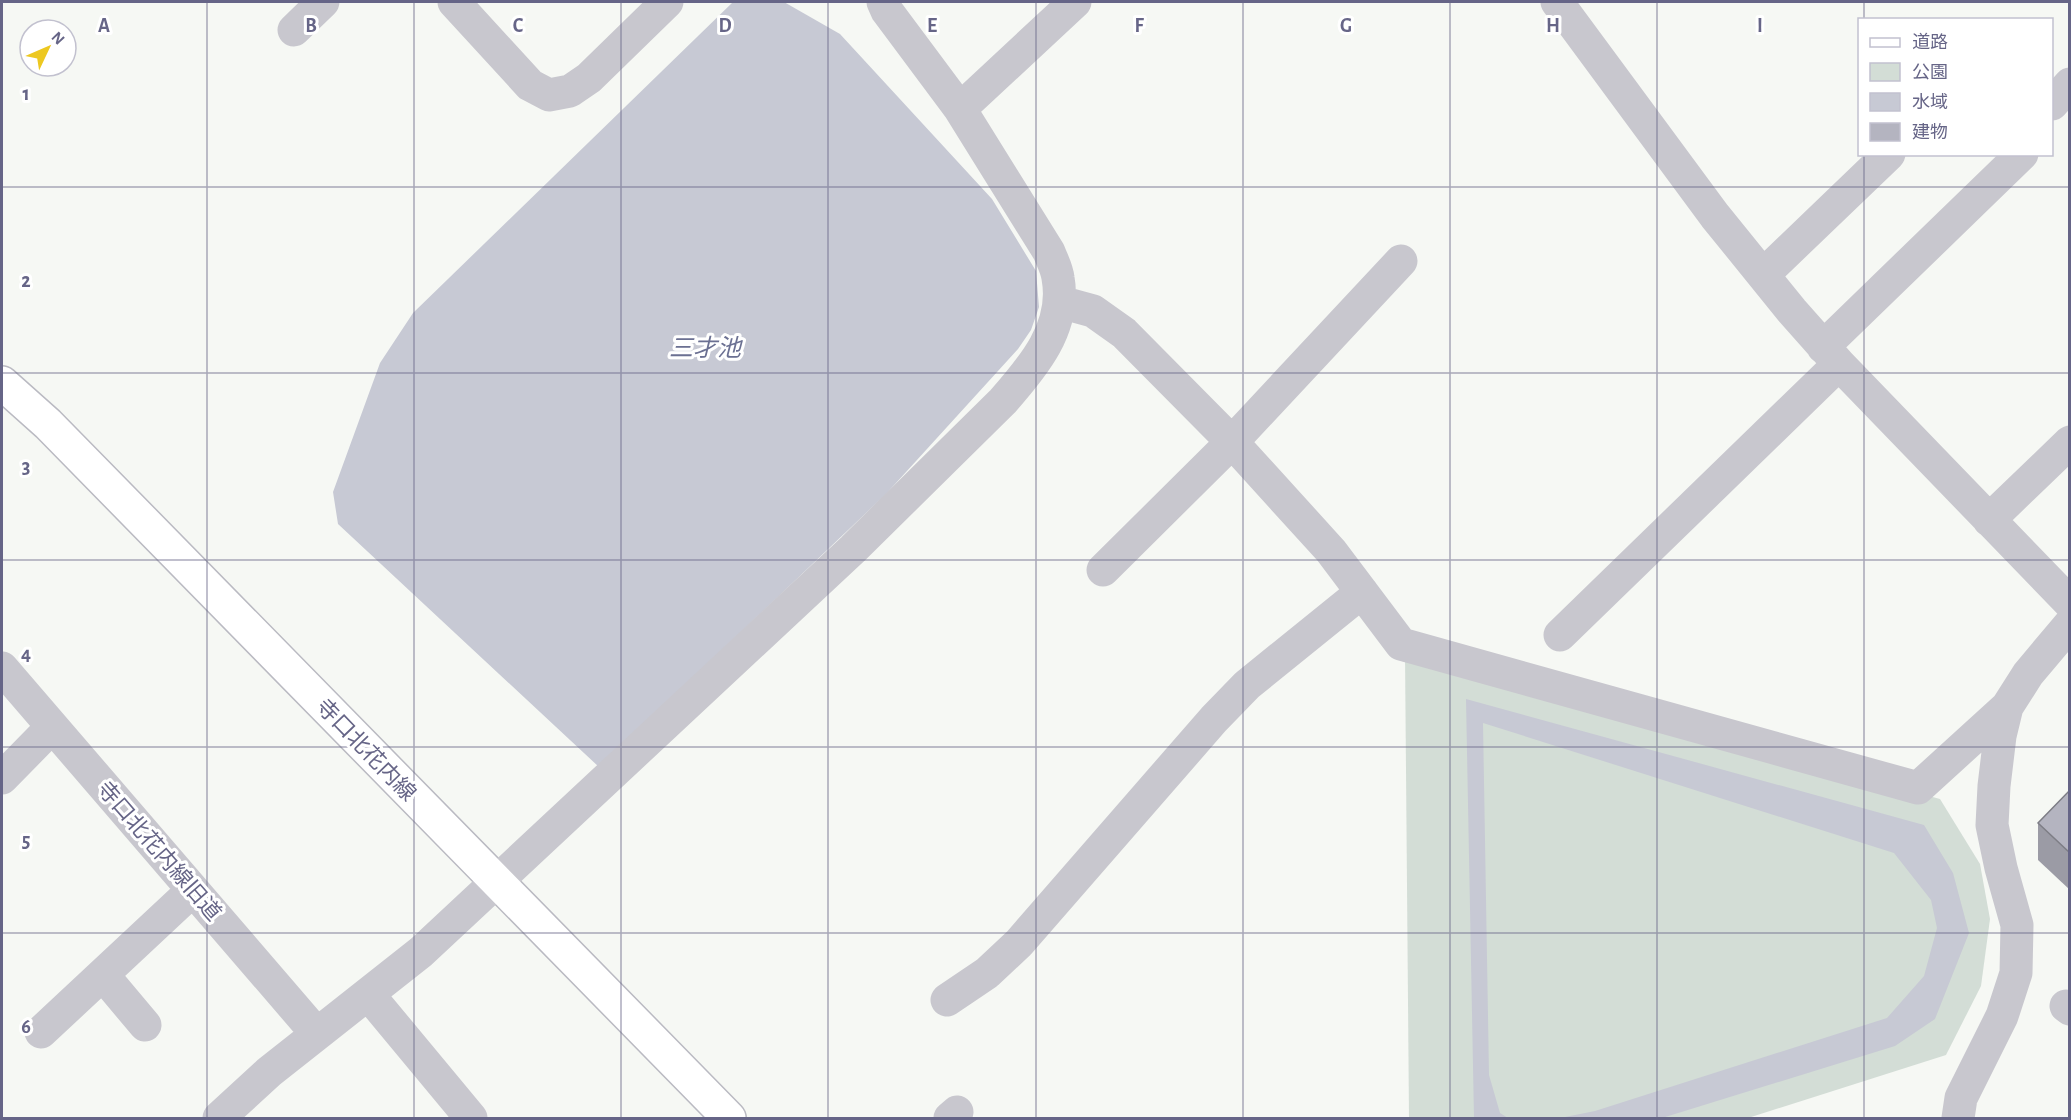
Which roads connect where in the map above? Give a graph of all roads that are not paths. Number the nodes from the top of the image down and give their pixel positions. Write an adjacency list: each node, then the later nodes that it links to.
1 (323, 2): 7 (street)
2 (454, 2): 3 (street)
3 (667, 2)
4 (883, 2): 10 (street)
5 (1075, 2): 10 (street)
6 (1557, 2): 14 (street)
7 (294, 30)
8 (2070, 84): 9 (street)
9 (2053, 103)
10 (960, 109): 15 (street)
11 (1887, 156): 14 (street)
12 (2020, 156): 16 (street)
13 (1401, 261): 18 (street)
14 (1763, 275): 16 (street)
15 (1060, 302): 18 (street); 30 (street)
16 (1831, 355): 20 (street); 25 (street)
17 (2, 383): 30 (main road, 寺口北花内線)
18 (1232, 442): 21 (street); 22 (street)
19 (2070, 442): 20 (street)
20 (1989, 520): 23 (street)
21 (1103, 570)
22 (1362, 592): 27 (street); 34 (street)
23 (2070, 603)
24 (2070, 624): 27 (street)
25 (1560, 635)
26 (2, 668): 28 (street, 寺口北花内線旧道)
27 (2007, 707): 41 (street)
28 (52, 728): 29 (street); 31 (street, 寺口北花内線旧道)
29 (2, 778)
30 (495, 881): 33 (street); 40 (main road, 寺口北花内線)
31 (193, 890): 32 (street); 37 (street, 寺口北花内線旧道)
32 (103, 975): 35 (street); 36 (street)
33 (368, 994): 37 (street); 39 (street)
34 (947, 1000)
35 (145, 1025)
36 (41, 1032)
37 (317, 1034): 38 (street)
38 (219, 1119)
39 (471, 1119)
40 (729, 1119)
41 (1958, 1119)

